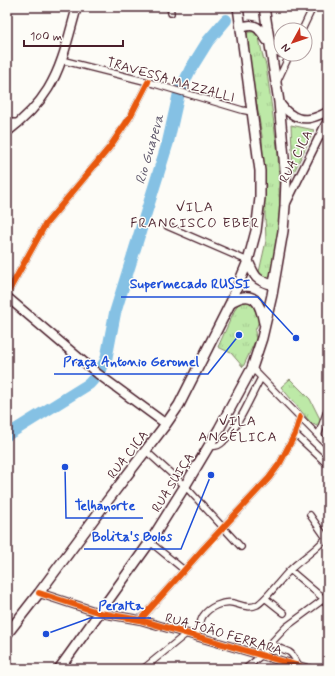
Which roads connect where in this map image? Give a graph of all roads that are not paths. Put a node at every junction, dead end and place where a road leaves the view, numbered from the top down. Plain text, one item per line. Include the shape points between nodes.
1 (77, 7) edge
2 (238, 7) edge
3 (264, 7) edge
4 (313, 7) edge
5 (306, 22) edge
6 (241, 28) junction
7 (269, 43) junction
8 (273, 51) edge
9 (61, 60) junction
10 (286, 62) edge
11 (148, 82) junction
12 (276, 84) junction
13 (279, 102) junction
14 (328, 111) edge
15 (252, 112) junction
16 (328, 119) edge
17 (7, 123) edge
18 (18, 123) junction
19 (326, 129) edge
20 (7, 132) edge
21 (285, 206) junction
22 (167, 226) dead end
23 (248, 261) junction
24 (274, 285) junction
25 (7, 294) edge
26 (7, 298) edge
27 (232, 300) junction
28 (266, 320) junction
29 (252, 368) junction
30 (261, 378) junction
31 (328, 408) edge
32 (300, 417) junction
33 (166, 424) junction
34 (295, 434) junction
35 (318, 436) junction
36 (209, 446) junction
37 (328, 446) edge
38 (146, 451) junction
39 (328, 465) edge
40 (185, 486) junction
41 (310, 516) dead end
42 (223, 528) junction
43 (327, 537) edge
44 (150, 542) junction
45 (241, 547) dead end
46 (184, 570) junction
47 (290, 570) junction
48 (39, 593) junction
49 (265, 598) junction
50 (326, 598) edge
51 (100, 613) junction
52 (284, 613) dead end
53 (140, 620) junction
54 (7, 634) edge
55 (186, 634) junction
56 (196, 636) junction
57 (272, 642) junction
58 (262, 655) junction
59 (299, 666) junction
60 (65, 667) edge
61 (143, 669) edge
62 (245, 669) edge
63 (309, 669) edge

1 - 9 main road
2 - 6 main road, RUA CICA
3 - 7 main road, RUA SUIÇA
4 - 5 street
6 - 7 main road via 255,26 261,30
6 - 15 main road, RUA CICA
7 - 8 street
7 - 12 main road, RUA SUIÇA
9 - 11 street, TRAVESSA MAZZALLI
9 - 18 main road via 48,89 36,106
10 - 12 street
11 - 15 street, TRAVESSA MAZZALLI
11 - 25 street via 130,117 109,148 45,225
12 - 13 main road, RUA SUIÇA
13 - 14 street, RUA CICA via 290,114 302,119 316,118
13 - 21 main road, RUA SUIÇA via 286,180
15 - 23 main road, RUA CICA via 260,171 260,198 256,231
16 - 19 street, RUA CICA
17 - 18 street
18 - 20 main road
19 - 21 street, RUA CICA
21 - 24 main road, RUA SUIÇA
22 - 23 street
23 - 24 main road via 258,280
23 - 27 main road, RUA CICA
24 - 28 main road, RUA SUIÇA
26 - 33 main road via 104,379
27 - 28 main road via 246,296 252,298
27 - 33 main road, RUA CICA via 179,405
28 - 29 main road, RUA SUIÇA
29 - 30 street
29 - 36 main road, RUA SUIÇA
30 - 32 street
30 - 36 street via 227,438 218,445
31 - 35 street
32 - 34 street
32 - 35 street
33 - 38 main road, RUA CICA
34 - 39 street
34 - 42 street via 269,478
35 - 37 street
36 - 40 main road, RUA SUIÇA
38 - 40 street
38 - 48 main road, RUA CICA
40 - 42 street
40 - 44 main road, RUA SUIÇA
41 - 43 street
42 - 45 street
42 - 46 street
43 - 47 street
44 - 46 street
44 - 51 main road, RUA SUIÇA
46 - 53 street
47 - 49 street
47 - 50 street
48 - 51 street, RUA JOÃO FERRARA
48 - 54 main road, RUA CICA
49 - 52 street
49 - 56 street via 250,607 224,603 217,605 203,616
50 - 57 street via 286,628
51 - 53 street, RUA JOÃO FERRARA
51 - 60 main road, RUA SUIÇA
53 - 55 street, RUA JOÃO FERRARA
55 - 56 street, RUA JOÃO FERRARA
55 - 61 street
56 - 58 street, RUA JOÃO FERRARA
57 - 58 street
57 - 59 street via 291,654
58 - 59 street, RUA JOÃO FERRARA
58 - 62 street
59 - 63 street, RUA JOÃO FERRARA

